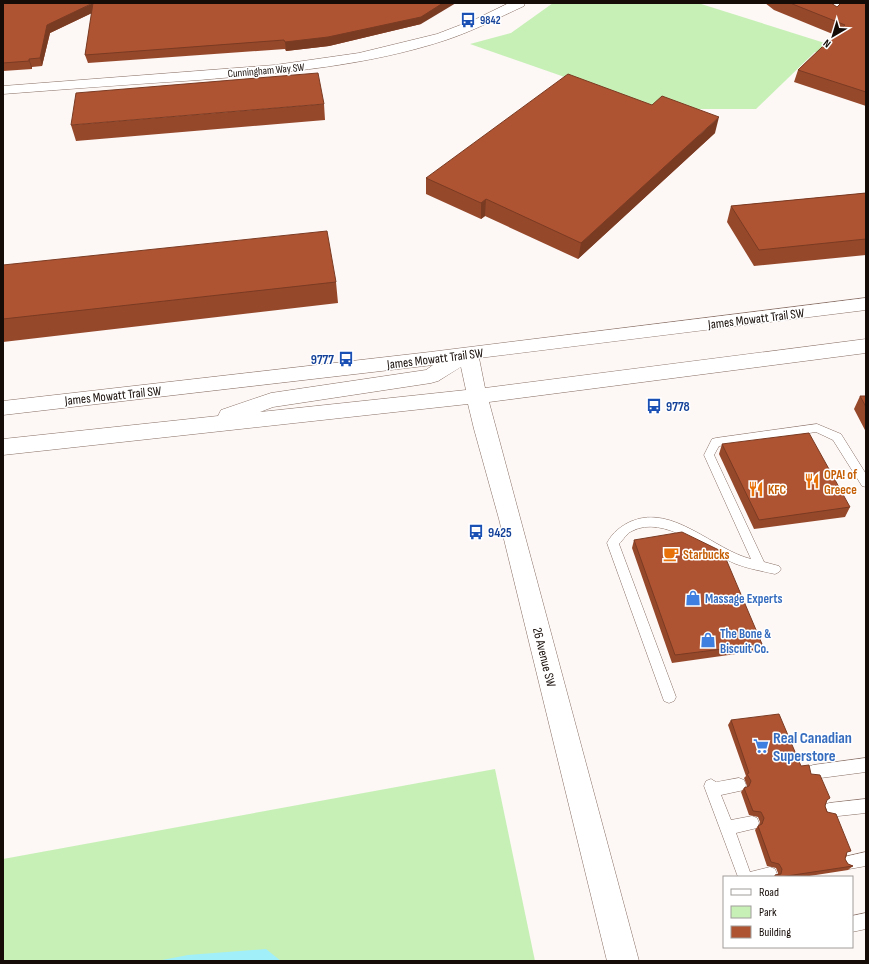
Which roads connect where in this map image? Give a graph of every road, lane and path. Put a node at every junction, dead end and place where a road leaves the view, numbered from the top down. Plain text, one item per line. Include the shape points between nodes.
1 (519, 3) edge
2 (3, 90) edge
3 (866, 304) edge
4 (866, 340) edge
5 (866, 346) edge
6 (468, 353) junction
7 (810, 353) junction
8 (477, 396) junction
9 (3, 408) edge
10 (190, 427) junction
11 (3, 447) edge
12 (866, 483) edge
13 (760, 565) junction
14 (775, 569) dead end
15 (669, 697) dead end
16 (866, 765) edge
17 (813, 772) dead end
18 (739, 785) dead end
19 (866, 806) edge
20 (829, 810) edge
21 (752, 823) dead end
22 (726, 828) junction
23 (866, 859) edge
24 (849, 862) edge
25 (770, 874) dead end
26 (744, 876) edge
27 (760, 876) edge
28 (866, 921) edge
29 (853, 924) edge
30 (623, 961) edge

1 - 2 main road, Cunningham Way SW via 479,23 432,40 335,62 267,71
3 - 6 main road, James Mowatt Trail SW
4 - 7 main road
5 - 7 main road
6 - 8 main road, 26 Avenue SW
6 - 9 main road, James Mowatt Trail SW
6 - 10 main road via 431,376 271,400
7 - 8 main road
8 - 10 main road
8 - 30 main road, 26 Avenue SW
10 - 11 main road
12 - 13 lane via 837,437 817,428 716,442 709,455
13 - 14 lane
13 - 15 lane via 742,561 672,525 653,522 634,525 620,533 613,543
16 - 17 lane
18 - 22 lane via 712,788
19 - 20 lane
21 - 22 lane
22 - 26 lane
23 - 24 lane
25 - 27 lane
28 - 29 lane

